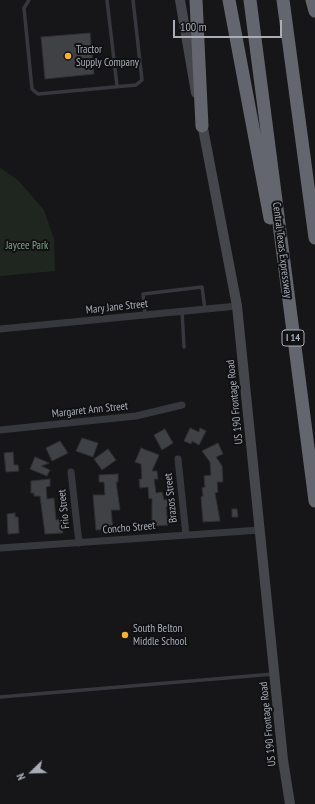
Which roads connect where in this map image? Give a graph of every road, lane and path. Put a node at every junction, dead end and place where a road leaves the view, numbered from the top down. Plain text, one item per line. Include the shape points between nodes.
1 (29, 0) edge
2 (107, 0) edge
3 (133, 0) edge
4 (180, 0) edge
5 (196, 0) edge
6 (229, 0) edge
7 (250, 0) edge
8 (283, 0) edge
9 (312, 0) edge
10 (315, 12) edge
11 (117, 86) junction
12 (202, 126) junction
13 (315, 238) edge
14 (237, 306) junction
15 (205, 309) junction
16 (182, 311) junction
17 (145, 315) junction
18 (0, 329) edge
19 (184, 347) dead end
20 (295, 354) junction
21 (182, 404) dead end
22 (0, 430) edge
23 (178, 459) dead end
24 (72, 472) dead end
25 (315, 501) edge
26 (260, 530) junction
27 (186, 534) junction
28 (79, 543) junction
29 (0, 548) edge
30 (274, 674) junction
31 (0, 697) edge
32 (290, 804) edge

1 - 11 lane via 24,8 32,89 38,94
2 - 11 lane
3 - 11 lane via 142,80 136,85
4 - 12 main road, US 190 Frontage Road
5 - 12 highway
6 - 20 highway
7 - 20 highway, Central Texas Expressway / I 14
8 - 13 highway
9 - 10 highway
12 - 14 main road, US 190 Frontage Road
14 - 15 street, Mary Jane Street
14 - 26 main road, US 190 Frontage Road
15 - 16 street, Mary Jane Street
15 - 17 lane via 202,287 143,294
16 - 17 street, Mary Jane Street
16 - 19 lane
17 - 18 street, Mary Jane Street
20 - 25 highway, Central Texas Expressway / I 14
21 - 22 street, Margaret Ann Street via 136,416
23 - 27 street, Brazos Street
24 - 28 street, Frio Street
26 - 27 street, Concho Street
26 - 30 main road, US 190 Frontage Road
27 - 28 street, Concho Street
28 - 29 street, Concho Street
30 - 31 lane
30 - 32 main road, US 190 Frontage Road

